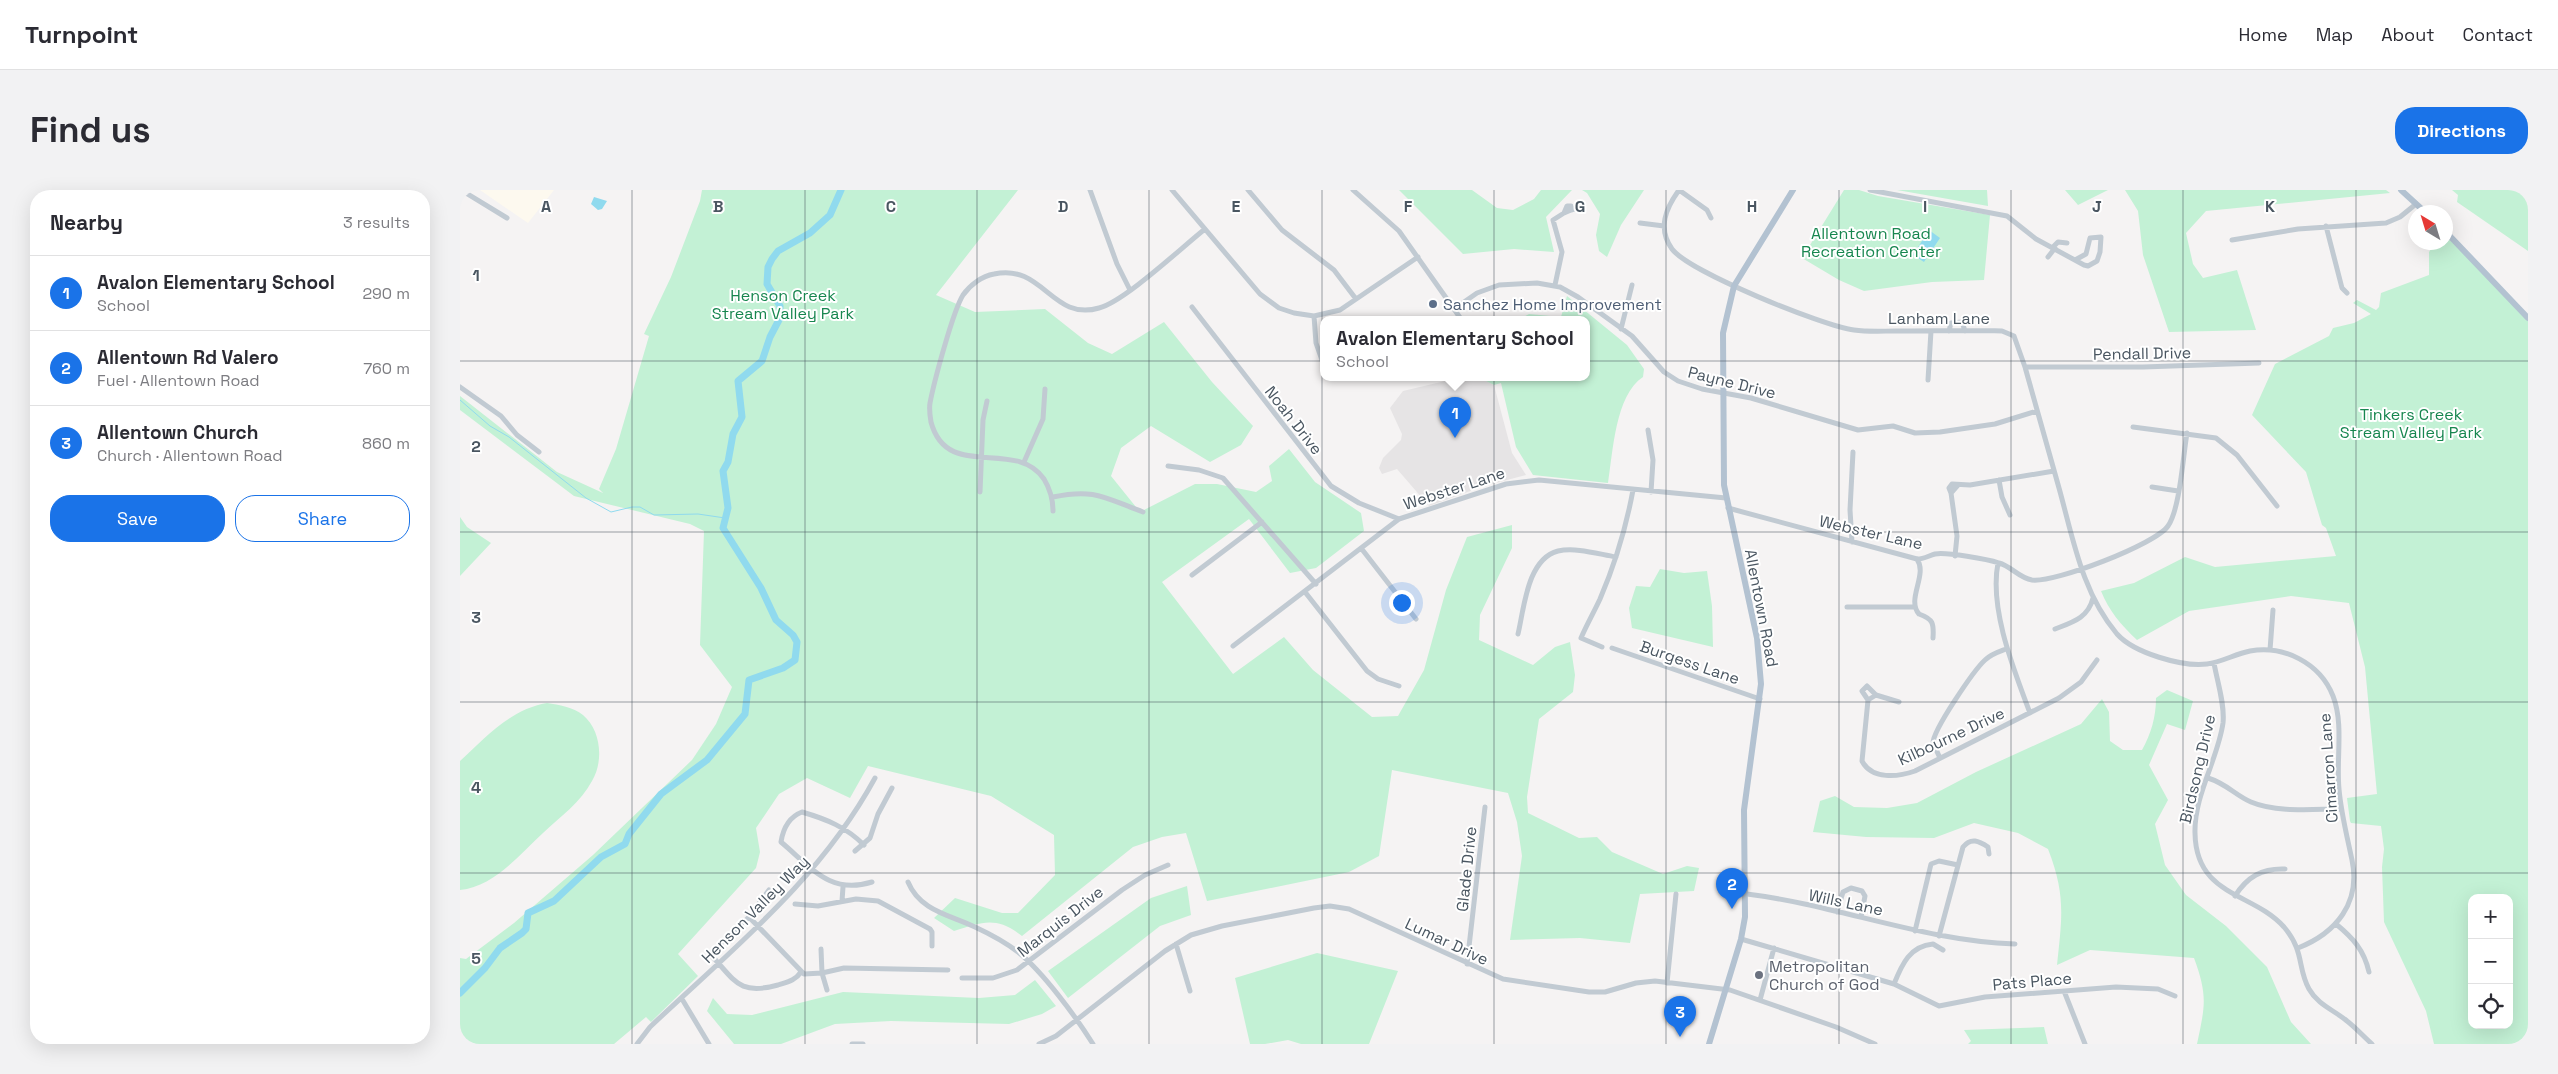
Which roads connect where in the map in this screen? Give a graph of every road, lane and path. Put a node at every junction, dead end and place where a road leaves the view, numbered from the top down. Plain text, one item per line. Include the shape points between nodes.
1 (461, 190) edge
2 (1090, 190) edge
3 (1172, 190) edge
4 (1248, 190) edge
5 (1353, 190) edge
6 (1679, 190) edge
7 (1793, 190) edge
8 (1870, 190) edge
9 (2401, 190) edge
10 (2416, 204) joint
11 (1578, 208) dead end
12 (507, 218) dead end
13 (1711, 218) dead end
14 (1640, 224) dead end
15 (1664, 226) junction
16 (2326, 226) junction
17 (1205, 229) junction
18 (2453, 239) edge
19 (2232, 240) dead end
20 (2068, 243) dead end
21 (2054, 247) junction
22 (2048, 256) dead end
23 (1418, 257) junction
24 (2075, 260) junction
25 (1555, 285) junction
26 (1632, 285) dead end
27 (1734, 286) junction
28 (1130, 290) junction
29 (2347, 293) dead end
30 (1356, 299) junction
31 (1192, 307) dead end
32 (1454, 309) junction
33 (1314, 316) junction
34 (1460, 316) edge
35 (2528, 318) edge
36 (1621, 329) junction
37 (1931, 331) junction
38 (1949, 331) junction
39 (1965, 331) junction
40 (1320, 354) edge
41 (2259, 363) dead end
42 (2025, 367) junction
43 (1928, 380) dead end
44 (460, 387) edge
45 (1046, 389) dead end
46 (1722, 391) junction
47 (987, 401) dead end
48 (2037, 411) junction
49 (2133, 427) dead end
50 (1648, 430) dead end
51 (2187, 433) junction
52 (539, 452) dead end
53 (1853, 452) dead end
54 (982, 458) junction
55 (1024, 462) junction
56 (1168, 466) dead end
57 (2054, 471) junction
58 (1999, 480) junction
59 (2152, 486) dead end
60 (1633, 490) junction
61 (980, 492) dead end
62 (1651, 492) junction
63 (2178, 492) junction
64 (1053, 497) junction
65 (1726, 498) junction
66 (2277, 506) dead end
67 (1727, 508) junction
68 (1053, 511) dead end
69 (1143, 512) dead end
70 (2010, 515) dead end
71 (1399, 519) junction
72 (1262, 522) junction
73 (1852, 542) junction
74 (1361, 548) junction
75 (1954, 556) junction
76 (1616, 557) junction
77 (1917, 559) junction
78 (1998, 562) junction
79 (2081, 570) junction
80 (1192, 575) dead end
81 (1316, 584) junction
82 (1305, 592) junction
83 (2094, 599) junction
84 (1848, 607) dead end
85 (1914, 608) junction
86 (2273, 610) dead end
87 (1416, 619) dead end
88 (2113, 629) joint
89 (2055, 630) dead end
90 (1518, 634) dead end
91 (1933, 638) dead end
92 (1233, 646) dead end
93 (1602, 647) dead end
94 (1612, 648) dead end
95 (2006, 649) junction
96 (2270, 650) junction
97 (2097, 660) dead end
98 (2214, 663) junction
99 (1399, 686) dead end
100 (1876, 695) junction
101 (1760, 699) junction
102 (1868, 700) junction
103 (1899, 702) dead end
104 (2030, 713) junction
105 (1940, 758) junction
106 (875, 778) dead end
107 (2208, 778) junction
108 (892, 788) dead end
109 (1485, 807) dead end
110 (2341, 809) junction
111 (845, 829) junction
112 (864, 845) junction
113 (855, 851) dead end
114 (1989, 854) dead end
115 (1168, 865) dead end
116 (1958, 865) junction
117 (2285, 869) dead end
118 (814, 870) junction
119 (872, 882) dead end
120 (908, 882) dead end
121 (843, 887) junction
122 (769, 890) dead end
123 (1676, 894) dead end
124 (1747, 894) junction
125 (2235, 896) junction
126 (842, 901) junction
127 (795, 904) dead end
128 (1837, 912) junction
129 (749, 917) junction
130 (1861, 917) junction
131 (2336, 924) junction
132 (758, 927) junction
133 (1915, 931) junction
134 (1939, 936) junction
135 (1741, 939) junction
136 (1176, 944) junction
137 (2015, 944) dead end
138 (932, 946) dead end
139 (1774, 948) junction
140 (2298, 948) junction
141 (821, 949) dead end
142 (1943, 950) dead end
143 (1029, 962) junction
144 (720, 964) junction
145 (1467, 964) junction
146 (948, 970) dead end
147 (801, 972) junction
148 (2369, 972) dead end
149 (822, 973) junction
150 (962, 978) dead end
151 (1667, 982) junction
152 (1894, 984) junction
153 (827, 990) dead end
154 (1725, 990) junction
155 (1190, 991) dead end
156 (2064, 991) junction
157 (2175, 996) dead end
158 (682, 998) junction
159 (1760, 1000) junction
160 (1076, 1021) junction
161 (637, 1044) edge
162 (709, 1044) edge
163 (852, 1044) edge
164 (864, 1044) edge
165 (1039, 1044) edge
166 (1093, 1044) edge
167 (1709, 1044) edge
168 (1875, 1044) edge
169 (2085, 1044) edge
170 (2372, 1044) edge

1 - 12 street
2 - 28 street
3 - 17 street
4 - 30 street via 1282,230 1334,270
5 - 23 street via 1399,231
6 - 13 street via 1706,210
6 - 15 street via 1666,210
7 - 27 main road, Allentown Road
8 - 21 street via 2006,216 2026,232
9 - 10 main road
10 - 16 street via 2386,223
11 - 25 street via 1571,210 1572,206 1568,205 1564,214 1553,220 1562,252
14 - 15 street
15 - 27 street, Lanham Lane via 1667,239 1676,253 1700,270
16 - 19 street
16 - 29 street via 2342,288
17 - 28 street
17 - 33 street via 1266,299 1285,310
18 - 35 main road
20 - 21 street via 2058,242
21 - 22 street
21 - 24 street
23 - 30 street
23 - 32 street
24 - 24 street via 2086,254 2090,238 2100,237 2100,252 2094,264 2088,266
25 - 32 street, Payne Drive via 1522,283 1493,287 1477,293
25 - 36 street, Payne Drive via 1569,291
26 - 36 street
27 - 37 street, Lanham Lane via 1849,330
27 - 46 main road, Allentown Road via 1723,333
28 - 54 street via 1110,304 1079,310 1059,301 1031,278 1005,272 981,279 965,293 956,312 930,411 933,428 946,445 966,457
30 - 33 street via 1340,310
31 - 71 street, Noah Drive via 1331,486 1353,500
32 - 34 street
33 - 40 street
36 - 46 street, Payne Drive via 1632,336 1672,378 1692,386
37 - 38 street, Lanham Lane
37 - 43 street
38 - 39 street, Lanham Lane
38 - 39 street via 1955,321 1962,322
39 - 42 street, Lanham Lane via 2002,330 2011,334 2016,339
41 - 42 street, Pendall Drive
42 - 48 street, Lanham Lane
44 - 52 street via 501,416
45 - 55 street via 1043,419
46 - 48 street, Payne Drive via 1858,430 1893,426 1915,434 1995,424
46 - 65 main road, Allentown Road via 1722,460
47 - 54 street
48 - 57 street, Lanham Lane
49 - 51 street
50 - 62 street via 1653,460
51 - 63 street, Webster Lane
51 - 66 street via 2216,438 2237,455
53 - 73 street
54 - 55 street via 1003,457
54 - 61 street
55 - 64 street via 1042,476
56 - 72 street via 1191,468 1224,478
57 - 58 street
57 - 79 street, Lanham Lane
58 - 70 street
58 - 75 street via 1958,485 1952,493 1957,536
59 - 63 street
60 - 62 street, Webster Lane
60 - 71 street, Webster Lane via 1539,480 1518,481
60 - 76 street via 1627,525
62 - 65 street, Webster Lane
63 - 79 street, Webster Lane via 2168,527 2147,542
64 - 68 street
64 - 69 street via 1094,493
65 - 67 main road, Allentown Road
67 - 73 street, Webster Lane
67 - 101 main road, Allentown Road via 1756,638
71 - 74 street, Webster Lane
72 - 80 street
72 - 81 street
73 - 77 street, Webster Lane
74 - 81 street, Webster Lane
74 - 87 street
75 - 77 street, Webster Lane via 1936,554
75 - 78 street, Webster Lane
76 - 90 street via 1570,550 1545,558 1534,574
76 - 93 street via 1581,638
77 - 85 street via 1920,567
78 - 79 street, Webster Lane via 2034,580 2051,579
78 - 95 street via 1996,578
79 - 83 street, Lanham Lane
81 - 82 street, Webster Lane
82 - 92 street, Webster Lane
82 - 99 street via 1367,671 1378,679
83 - 88 street, Lanham Lane
83 - 89 street via 2084,617
84 - 85 street
85 - 91 street via 1932,621
86 - 96 street
88 - 98 street, Cimarron Lane via 2127,644 2148,653 2188,663
94 - 101 street, Burgess Lane
95 - 104 street
95 - 105 street via 1992,654 1982,663 1937,728 1933,743
96 - 98 street, Cimarron Lane via 2246,652
96 - 110 street, Cimarron Lane via 2305,663 2332,693 2337,716
97 - 104 street, Kilbourne Drive via 2075,687
98 - 107 street, Birdsong Drive via 2223,719
100 - 102 street
100 - 102 street, Kilbourne Drive via 1866,686 1862,691
100 - 103 street, Kilbourne Drive
101 - 124 main road, Allentown Road via 1744,810
102 - 105 street, Kilbourne Drive via 1861,758 1868,770 1897,775 1915,771
104 - 105 street, Kilbourne Drive
106 - 111 street, Henson Valley Way
107 - 110 street via 2225,784 2258,805 2314,811
107 - 125 street, Birdsong Drive via 2197,814 2195,840 2210,874 2222,888
108 - 112 street
109 - 145 street, Glade Drive
110 - 131 street, Cimarron Lane via 2354,868 2349,904
111 - 112 street
111 - 118 street, Henson Valley Way
111 - 118 street via 802,812 782,830 781,842
112 - 113 street
114 - 116 street via 1986,846 1970,841 1963,847
115 - 143 street, Marquis Drive via 1146,874 1122,890
116 - 133 street via 1935,861 1931,864
116 - 134 street
117 - 125 street via 2254,875 2244,882
118 - 121 street
118 - 132 street, Henson Valley Way
119 - 121 street
120 - 143 street via 913,892 933,909 992,935
121 - 126 street
122 - 129 street
123 - 151 street
124 - 128 street, Wills Lane
124 - 135 main road, Allentown Road
125 - 140 street, Birdsong Drive via 2277,920
126 - 127 street via 818,906
126 - 138 street via 869,900 888,905 930,929
128 - 130 street, Wills Lane
128 - 130 street via 1843,892 1855,888 1865,896
129 - 132 street
129 - 144 street via 710,954
130 - 133 street, Wills Lane
131 - 140 street via 2319,938
131 - 148 street via 2360,948
132 - 144 street, Henson Valley Way
132 - 147 street
133 - 134 street, Wills Lane
134 - 137 street, Wills Lane
135 - 139 street, Pats Place
135 - 154 main road, Allentown Road
136 - 145 street, Lumar Drive via 1191,935 1222,926 1335,906 1349,909
136 - 155 street
136 - 160 street, Lumar Drive
139 - 152 street, Pats Place
139 - 159 street
140 - 170 street, Birdsong Drive via 2306,981 2313,994
141 - 149 street
142 - 152 street via 1929,945 1911,953
143 - 150 street, Marquis Drive via 999,977
143 - 160 street
144 - 147 street via 740,985 752,990 792,981
144 - 158 street, Henson Valley Way
145 - 151 street, Lumar Drive via 1503,979 1589,992 1605,992 1641,982
146 - 149 street via 844,968
147 - 149 street via 811,975
149 - 153 street
151 - 154 street, Lumar Drive
152 - 156 street, Pats Place via 1926,1001 1944,1006 1985,997
154 - 159 street, Lumar Drive
154 - 167 main road, Allentown Road
156 - 157 street, Pats Place via 2128,987 2165,990
156 - 169 street
158 - 161 street, Henson Valley Way via 650,1027
158 - 162 street
159 - 168 street, Lumar Drive
160 - 165 street, Lumar Drive
160 - 166 street
163 - 164 street

